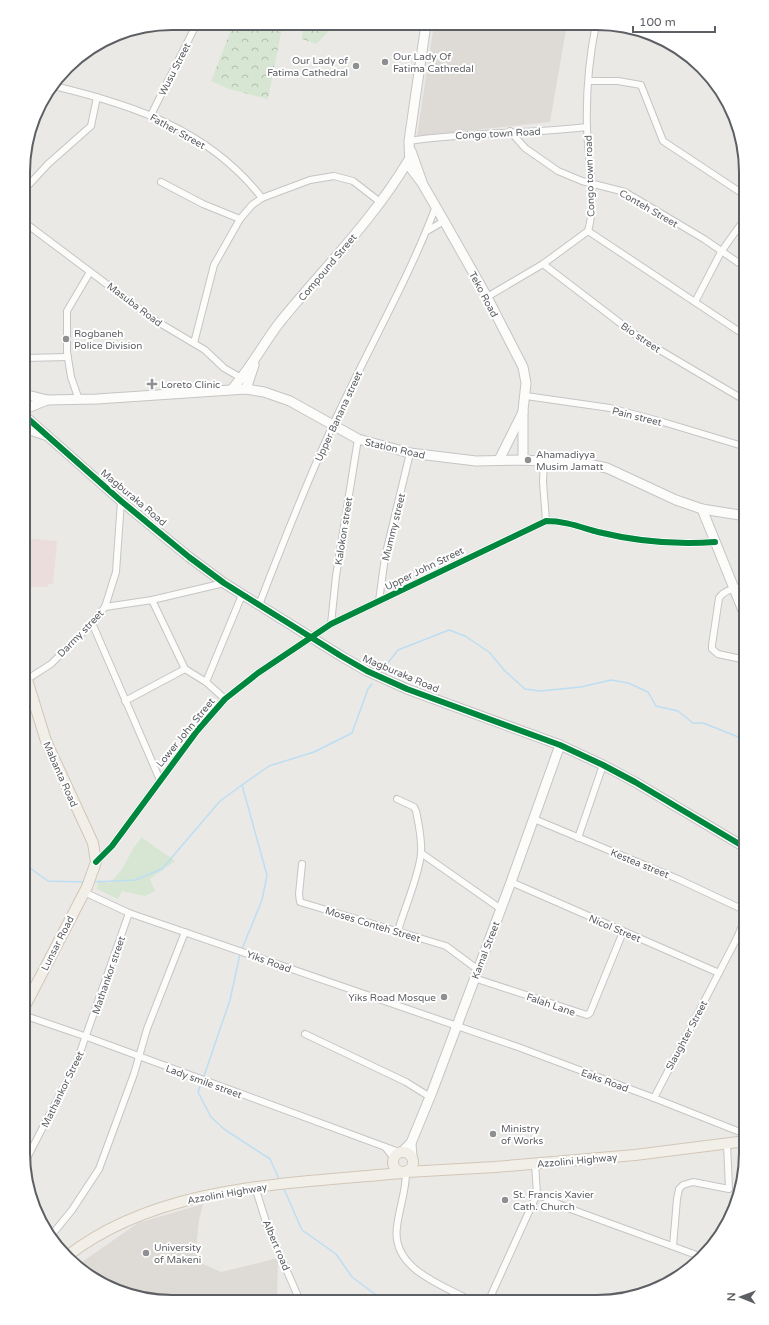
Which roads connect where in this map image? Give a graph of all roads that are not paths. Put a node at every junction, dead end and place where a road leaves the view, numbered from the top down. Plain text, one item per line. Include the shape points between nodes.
1 (194, 30) edge
2 (425, 30) edge
3 (595, 30) edge
4 (588, 81) junction
5 (58, 87) edge
6 (97, 97) junction
7 (151, 115) junction
8 (587, 127) junction
9 (510, 131) junction
10 (409, 143) junction
11 (408, 161) junction
12 (416, 173) junction
13 (400, 175) junction
14 (161, 182) dead end
15 (30, 184) edge
16 (591, 184) junction
17 (739, 191) edge
18 (262, 198) junction
19 (380, 202) junction
20 (436, 206) junction
21 (240, 219) junction
22 (444, 221) junction
23 (30, 227) edge
24 (739, 227) edge
25 (426, 232) junction
26 (588, 232) junction
27 (722, 252) junction
28 (739, 263) edge
29 (543, 264) junction
30 (90, 272) junction
31 (487, 297) junction
32 (695, 302) junction
33 (739, 331) edge
34 (194, 343) junction
35 (68, 357) junction
36 (30, 358) edge
37 (245, 383) junction
38 (30, 396) edge
39 (526, 396) junction
40 (739, 397) edge
41 (47, 400) junction
42 (79, 400) junction
43 (30, 408) edge
44 (523, 410) junction
45 (30, 416) edge
46 (333, 426) junction
47 (30, 430) edge
48 (47, 435) junction
49 (358, 439) junction
50 (739, 445) edge
51 (410, 453) junction
52 (499, 460) junction
53 (523, 460) junction
54 (544, 460) junction
55 (121, 501) junction
56 (702, 509) junction
57 (739, 515) edge
58 (546, 522) junction
59 (715, 542) junction
60 (224, 583) junction
61 (733, 588) junction
62 (739, 588) edge
63 (242, 595) junction
64 (152, 600) junction
65 (379, 601) junction
66 (739, 602) edge
67 (259, 605) junction
68 (105, 607) junction
69 (92, 623) junction
70 (331, 624) junction
71 (312, 638) junction
72 (739, 658) edge
73 (185, 668) junction
74 (30, 673) edge
75 (206, 682) junction
76 (225, 699) junction
77 (125, 700) junction
78 (30, 702) edge
79 (560, 745) junction
80 (603, 764) junction
81 (160, 780) junction
82 (397, 799) dead end
83 (534, 819) junction
84 (578, 838) junction
85 (739, 844) edge
86 (421, 853) junction
87 (96, 862) junction
88 (302, 864) dead end
89 (91, 877) joint
90 (511, 882) junction
91 (85, 889) junction
92 (739, 908) edge
93 (501, 909) junction
94 (129, 913) junction
95 (398, 931) junction
96 (739, 931) edge
97 (185, 932) junction
98 (623, 932) junction
99 (477, 969) junction
100 (719, 973) junction
101 (474, 978) junction
102 (30, 996) edge
103 (30, 1017) edge
104 (456, 1027) junction
105 (305, 1034) dead end
106 (87, 1037) junction
107 (139, 1056) junction
108 (430, 1097) junction
109 (654, 1098) junction
110 (739, 1135) edge
111 (739, 1139) edge
112 (411, 1143) junction
113 (727, 1144) junction
114 (30, 1153) edge
115 (397, 1156) junction
116 (413, 1160) junction
117 (535, 1163) junction
118 (428, 1170) junction
119 (405, 1172) junction
120 (381, 1174) junction
121 (255, 1187) junction
122 (537, 1194) junction
123 (54, 1232) edge
124 (673, 1246) junction
125 (71, 1252) edge
126 (696, 1255) edge
127 (297, 1295) edge
128 (459, 1295) edge
129 (491, 1295) edge

1 - 7 street, Wusu Street
2 - 10 street, Teko Road
3 - 4 street, Congo town road
4 - 8 street, Congo town road
4 - 17 street via 618,81 641,85 663,141
5 - 6 street, Father Street
6 - 7 street, Father Street
6 - 15 street via 91,126
7 - 18 street, Father Street via 215,152 243,175
8 - 9 street, Congo town Road
8 - 16 street, Congo town road
9 - 10 street, Congo town Road via 441,136
9 - 16 street, Conteh Street via 525,148 542,161
10 - 11 street, Teko Road
10 - 12 street, Teko Road
11 - 12 street, Teko Road
11 - 13 street, Compound Street
12 - 13 street
12 - 20 street, Teko Road
13 - 19 street, Compound Street
14 - 21 street via 203,204
16 - 26 street, Congo town road via 591,218
16 - 27 street, Conteh Street via 625,192
18 - 19 street via 310,180 334,176 353,181
18 - 21 street
19 - 37 street, Compound Street via 279,323
20 - 22 street, Teko Road
20 - 25 street, Upper Banana street
21 - 34 street via 214,265
22 - 25 street
22 - 31 street, Teko Road
23 - 30 street, Masuba Road
24 - 27 street
25 - 46 street, Upper Banana street
26 - 29 street, Congo town road
26 - 32 street
27 - 28 street, Conteh Street
27 - 32 street
29 - 31 street, Congo town road
29 - 40 street, Bio street via 641,339
30 - 34 street, Masuba Road via 153,319
30 - 35 street via 67,308
31 - 39 street, Teko Road via 523,367
32 - 33 street
34 - 37 street, Masuba Road
35 - 36 street
35 - 42 street via 71,377
37 - 42 street, Station Road via 232,389
37 - 46 street, Station Road via 290,401
38 - 41 street, Station Road
39 - 44 street, Teko Road
39 - 50 street, Pain street via 610,408
41 - 42 street, Station Road
41 - 43 street, Station Road
44 - 52 street, Teko Road
44 - 53 street, Teko Road
45 - 48 street, Magburaka Road
46 - 49 street, Station Road
46 - 67 street, Upper Banana street
47 - 48 street, Magburaka Road
48 - 55 street, Magburaka Road
49 - 51 street, Station Road
49 - 70 street, Kalokon street
51 - 52 street, Station Road via 476,461
51 - 65 street, Mummy street via 385,557
52 - 53 street, Station Road
53 - 54 street, Station Road
54 - 56 street, Station Road via 576,462 607,468 676,500
54 - 58 street
55 - 60 street, Magburaka Road
55 - 68 street, Darmy street via 116,572
56 - 57 street, Station Road
56 - 59 street
58 - 59 street via 565,522 598,532 670,543
58 - 65 street, Upper John Street
59 - 61 street
60 - 63 street, Magburaka Road
60 - 64 street
61 - 62 street
61 - 66 street
61 - 72 street via 719,598 712,649 718,654
63 - 67 street, Magburaka Road
63 - 75 street
64 - 68 street
64 - 73 street
65 - 70 street, Upper John Street
67 - 71 street, Magburaka Road
68 - 69 street, Darmy street
69 - 74 street, Darmy street via 51,664
69 - 77 street
70 - 71 street, Upper John Street
71 - 76 street, Lower John Street via 258,673
71 - 79 street, Magburaka Road via 379,677
73 - 75 street
73 - 77 street
75 - 76 street
76 - 81 street, Lower John Street
77 - 81 street
78 - 87 main road, Mabanta Road via 93,844
79 - 80 street, Magburaka Road
79 - 83 street, Kamal Street
80 - 84 street
80 - 85 street, Magburaka Road
81 - 87 street, Lower John Street via 122,833
82 - 86 street via 414,807 416,811
83 - 84 street, Kestea street
83 - 90 street, Kamal Street
84 - 92 street, Kestea street via 678,879
86 - 93 street
86 - 95 street via 417,874
87 - 89 main road, Mabanta Road
88 - 95 street, Moses Conteh Street via 300,902
89 - 91 main road, Lunsar Road
90 - 93 street, Kamal Street
90 - 98 street, Nicol Street
91 - 94 street, Yiks Road
91 - 102 main road, Lunsar Road
93 - 99 street, Kamal Street
94 - 97 street, Yiks Road
94 - 106 street, Mathankor street
95 - 99 street, Moses Conteh Street via 446,946
96 - 100 street
97 - 104 street, Yiks Road
97 - 107 street
98 - 100 street, Nicol Street
98 - 101 street, Falah Lane via 587,1015
99 - 101 street, Kamal Street
100 - 109 street, Slaughter Street
101 - 104 street, Kamal Street
103 - 106 street, Lady smile street
104 - 108 street, Kamal Street
104 - 109 street, Eaks Road via 518,1047
105 - 108 street via 406,1082
106 - 107 street, Lady smile street
106 - 114 street, Mathankor Street via 61,1095
107 - 115 street, Lady smile street via 385,1147
107 - 123 street via 99,1169
108 - 112 street, Kamal Street
109 - 110 street, Eaks Road
111 - 113 main road, Azzolini Highway
112 - 115 street, Kamal Street
112 - 116 street
113 - 117 main road, Azzolini Highway
113 - 124 street via 729,1189 693,1182 679,1189
115 - 116 main road via 406,1152
115 - 119 main road via 396,1171
115 - 120 main road
116 - 118 main road
116 - 119 main road via 412,1168
117 - 118 main road, Azzolini Highway
117 - 122 street
118 - 119 main road, Azzolini Highway
119 - 120 main road, Azzolini Highway
119 - 128 street via 406,1187 396,1232 401,1252 412,1266 433,1282
120 - 121 main road, Azzolini Highway
121 - 125 main road, Azzolini Highway via 213,1194 154,1210 98,1234
121 - 127 street, Albert road via 267,1225
122 - 124 street via 565,1207
122 - 129 street
124 - 126 street

